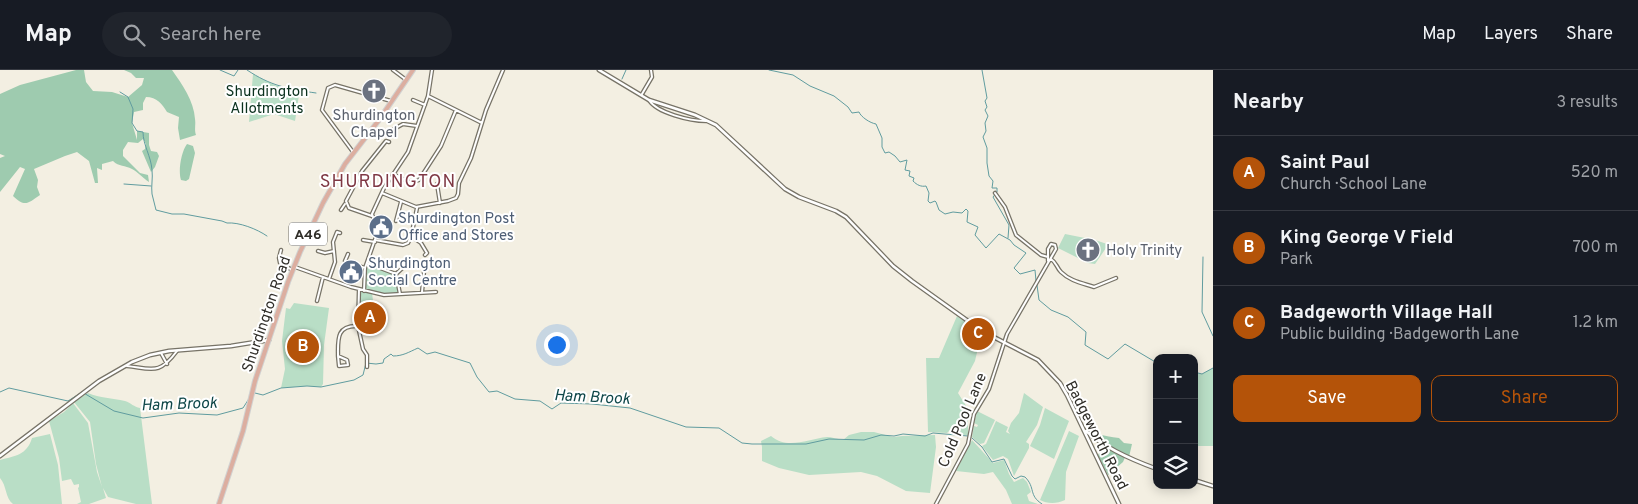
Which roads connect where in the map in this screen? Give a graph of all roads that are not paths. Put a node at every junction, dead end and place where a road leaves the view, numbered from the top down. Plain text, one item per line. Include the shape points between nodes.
1 (393, 70) edge
2 (413, 70) edge
3 (432, 70) edge
4 (503, 70) edge
5 (599, 70) edge
6 (651, 70) edge
7 (406, 80) junction
8 (428, 96) junction
9 (641, 96) junction
10 (413, 100) dead end
11 (649, 100) junction
12 (391, 101) junction
13 (425, 105) junction
14 (456, 110) junction
15 (708, 121) junction
16 (482, 123) junction
17 (417, 126) junction
18 (394, 129) dead end
19 (386, 140) dead end
20 (353, 152) junction
21 (393, 174) junction
22 (436, 184) dead end
23 (382, 193) junction
24 (996, 195) dead end
25 (401, 202) junction
26 (440, 203) junction
27 (346, 204) junction
28 (417, 207) junction
29 (341, 210) dead end
30 (372, 216) junction
31 (382, 217) dead end
32 (396, 221) dead end
33 (334, 230) dead end
34 (378, 230) junction
35 (308, 235) junction
36 (411, 237) junction
37 (316, 239) dead end
38 (363, 240) dead end
39 (375, 241) junction
40 (281, 250) dead end
41 (318, 251) dead end
42 (334, 251) junction
43 (348, 254) dead end
44 (427, 254) dead end
45 (1049, 259) junction
46 (410, 261) dead end
47 (367, 262) junction
48 (293, 268) junction
49 (365, 268) junction
50 (424, 272) dead end
51 (396, 274) junction
52 (323, 276) junction
53 (1116, 278) dead end
54 (329, 279) junction
55 (359, 289) junction
56 (364, 290) junction
57 (422, 292) junction
58 (436, 292) dead end
59 (400, 294) junction
60 (317, 301) dead end
61 (358, 326) junction
62 (269, 340) junction
63 (1004, 342) junction
64 (178, 349) junction
65 (160, 352) junction
66 (338, 356) junction
67 (167, 364) junction
68 (124, 366) junction
69 (367, 367) dead end
70 (1084, 430) junction
71 (1094, 439) junction
72 (1090, 442) junction
73 (1100, 445) dead end
74 (1104, 445) junction
75 (0, 456) edge
76 (1153, 467) edge
77 (1198, 481) edge
78 (1213, 486) edge
79 (219, 504) edge
80 (936, 504) edge
81 (1119, 504) edge

1 - 7 street
2 - 7 main road, Shurdington Road / A46
3 - 8 street
4 - 16 street
5 - 9 street, Badgeworth Road
6 - 9 street via 652,77
7 - 12 main road, Shurdington Road / A46
8 - 13 street
8 - 14 street
9 - 11 street, Badgeworth Road
10 - 13 street
11 - 15 street, Badgeworth Road
11 - 15 street via 669,113
12 - 20 main road, Shurdington Road / A46
12 - 20 street via 335,85 328,88 322,110
13 - 17 street
14 - 16 street
14 - 21 street via 442,146 420,179 411,183
15 - 63 street, Badgeworth Road via 722,130 785,189 846,217 893,266 982,331
16 - 26 street via 459,183 458,194 454,199
17 - 18 street via 403,124
17 - 21 street via 407,154
19 - 27 street via 357,178
20 - 35 main road, Shurdington Road / A46 via 338,174
21 - 23 street
22 - 26 street
23 - 25 street
23 - 30 street
24 - 45 street via 1005,207 1016,235
25 - 28 street
25 - 32 street
26 - 28 street
27 - 29 street
27 - 30 street
28 - 36 street
30 - 34 street
31 - 34 street via 386,224
33 - 42 street via 339,232 333,242
34 - 39 street
35 - 37 street
35 - 48 main road, Shurdington Road / A46
36 - 39 street via 408,243 403,244
36 - 44 street
38 - 39 street
39 - 47 street
40 - 48 street via 280,263
41 - 42 street
42 - 54 street via 335,262
43 - 49 street via 345,261
45 - 45 street, Cold Pool Lane via 1048,249 1051,244 1056,246
45 - 53 street via 1071,280 1094,287
45 - 63 street, Cold Pool Lane
46 - 51 street
47 - 49 street
47 - 51 street
48 - 52 street
48 - 62 main road, Shurdington Road / A46
49 - 56 street
50 - 57 street
51 - 59 street
52 - 54 street
52 - 60 street
54 - 55 street
55 - 56 street
55 - 61 street
56 - 59 street via 384,296
57 - 58 street
57 - 59 street
61 - 66 street via 348,326 341,331
61 - 69 street via 362,349 367,355
62 - 64 street
62 - 79 main road, Shurdington Road / A46
63 - 70 street, Badgeworth Road via 1046,367 1060,383
63 - 80 street, Cold Pool Lane via 989,389 974,414 968,444
64 - 65 street
64 - 67 street
65 - 67 street
65 - 68 street
66 - 66 street via 347,360 348,366 339,366
67 - 68 street via 158,368
68 - 75 street via 85,391
70 - 71 street
70 - 72 street, Badgeworth Road
71 - 72 street
71 - 74 street
72 - 81 street, Badgeworth Road
73 - 74 street
74 - 76 street
77 - 78 street

